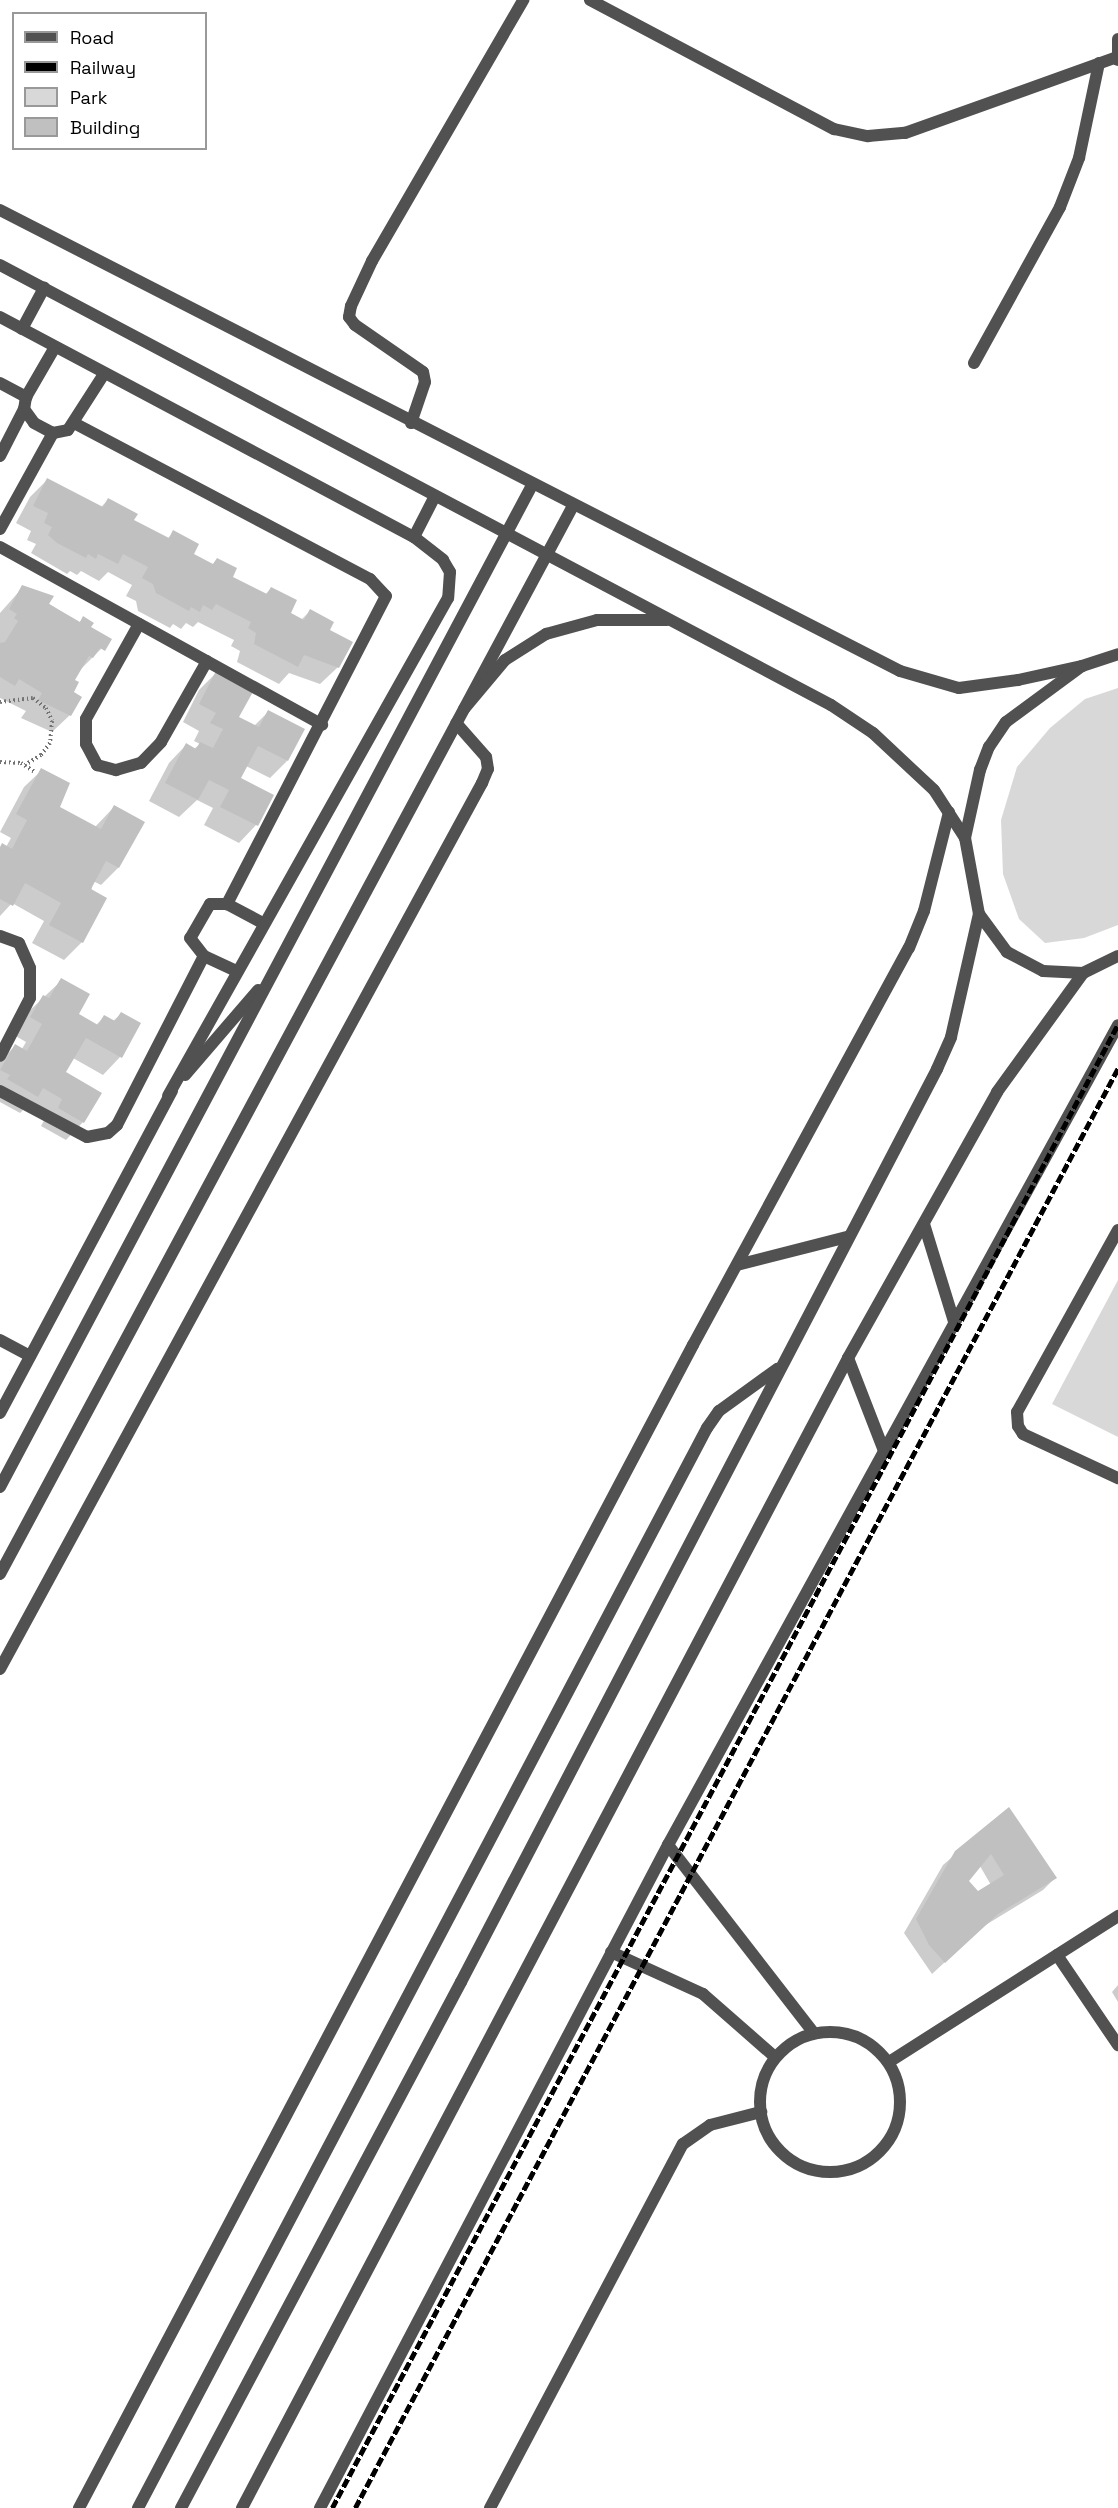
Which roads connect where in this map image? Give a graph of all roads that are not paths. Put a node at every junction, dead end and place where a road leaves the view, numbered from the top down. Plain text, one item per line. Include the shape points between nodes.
1 (523, 0) edge
2 (590, 0) edge
3 (1118, 39) edge
4 (1117, 58) edge
5 (1099, 63) junction
6 (0, 210) edge
7 (0, 265) edge
8 (44, 288) junction
9 (0, 317) edge
10 (22, 329) junction
11 (55, 347) junction
12 (974, 363) dead end
13 (105, 374) junction
14 (0, 383) edge
15 (25, 403) junction
16 (74, 423) junction
17 (411, 423) junction
18 (53, 433) junction
19 (0, 456) edge
20 (532, 485) junction
21 (435, 496) junction
22 (573, 506) junction
23 (0, 529) edge
24 (507, 533) junction
25 (414, 537) junction
26 (0, 547) edge
27 (547, 554) junction
28 (672, 620) junction
29 (139, 624) junction
30 (1118, 654) edge
31 (207, 662) junction
32 (1082, 666) junction
33 (464, 709) junction
34 (456, 723) junction
35 (322, 725) junction
36 (949, 812) junction
37 (965, 838) junction
38 (227, 904) junction
39 (979, 914) junction
40 (262, 923) junction
41 (0, 936) edge
42 (204, 956) junction
43 (1118, 956) edge
44 (236, 971) junction
45 (274, 971) junction
46 (1083, 973) junction
47 (1118, 1025) edge
48 (0, 1056) edge
49 (0, 1091) edge
50 (168, 1096) junction
51 (924, 1224) junction
52 (1118, 1230) edge
53 (847, 1237) junction
54 (737, 1265) junction
55 (955, 1325) junction
56 (0, 1340) edge
57 (30, 1356) junction
58 (848, 1358) junction
59 (779, 1368) junction
60 (0, 1413) edge
61 (884, 1451) junction
62 (1118, 1478) edge
63 (0, 1486) edge
64 (0, 1574) edge
65 (0, 1670) edge
66 (668, 1845) junction
67 (1118, 1916) edge
68 (612, 1952) junction
69 (1057, 1955) junction
70 (814, 2033) junction
71 (1118, 2045) edge
72 (775, 2057) junction
73 (890, 2062) junction
74 (761, 2112) junction
75 (79, 2508) edge
76 (138, 2508) edge
77 (181, 2508) edge
78 (242, 2508) edge
79 (320, 2508) edge
80 (490, 2508) edge

1 - 17 street via 372,261 351,306 350,317 355,325 423,372 425,382
2 - 5 street via 834,129 868,136 905,133
3 - 4 street
4 - 5 street
5 - 12 street via 1079,159 1064,197
6 - 17 street
7 - 8 street
8 - 10 street
8 - 21 street
9 - 10 street
10 - 11 street
11 - 13 street
11 - 15 street
13 - 16 street
13 - 25 street
14 - 15 street
15 - 18 street via 34,423
15 - 19 street
16 - 18 street via 61,434
16 - 35 street via 380,585 386,596 384,604
17 - 20 street
18 - 23 street
20 - 22 street
20 - 24 street
21 - 24 street
21 - 25 street
22 - 27 street
22 - 32 street via 900,671 959,688
24 - 27 street
24 - 45 street
25 - 40 street via 443,560 450,572 448,598
26 - 29 street
27 - 28 street
27 - 33 street
28 - 33 street via 597,620 546,634 505,660
28 - 36 street via 831,705 873,733 934,790
29 - 31 street
29 - 31 street via 86,719 86,744 97,765 116,770 141,763 161,742
30 - 32 street
31 - 35 street
32 - 37 street via 1006,722 989,747
33 - 34 street
34 - 64 street
34 - 65 street via 486,757 488,769 482,783
35 - 38 street
36 - 37 street
36 - 54 street via 924,911 909,948
37 - 39 street
38 - 40 street
38 - 42 street via 210,904 190,938
39 - 46 street via 1007,952 1043,971
39 - 53 street via 951,1036
40 - 44 street
41 - 48 street via 19,943 30,968 30,998
42 - 44 street
42 - 49 street via 117,1125 108,1132 87,1137
43 - 46 street
44 - 50 street
45 - 50 street
45 - 63 street
46 - 51 street via 997,1092
47 - 55 street
50 - 57 street
51 - 55 street
51 - 58 street
52 - 62 street via 1017,1412 1017,1419 1023,1434 1037,1443
53 - 54 street
53 - 59 street
54 - 75 street
55 - 61 street
56 - 57 street
57 - 60 street
58 - 61 street
58 - 78 street
59 - 76 street via 719,1411 707,1428
59 - 77 street via 461,1982
61 - 66 street
66 - 68 street
66 - 70 street
67 - 69 street
68 - 72 street via 703,1994
68 - 79 street
69 - 71 street
69 - 73 street
70 - 72 street via 792,2042
70 - 73 street via 856,2035 875,2046
72 - 74 street via 763,2078
73 - 74 street via 899,2084 901,2108 895,2131 882,2150 862,2165 831,2172 793,2162 775,2146
74 - 80 street via 710,2125 683,2144

